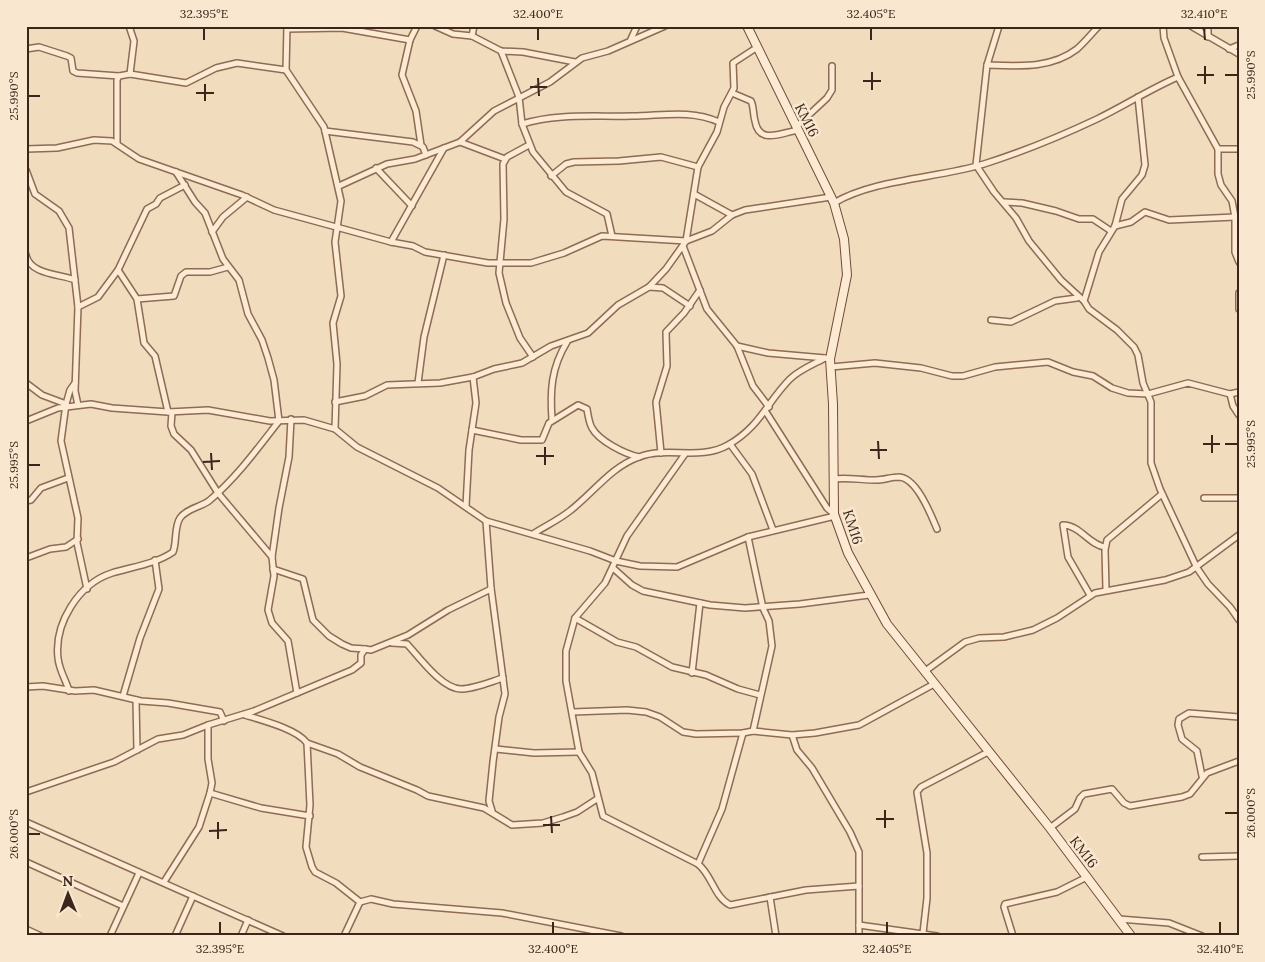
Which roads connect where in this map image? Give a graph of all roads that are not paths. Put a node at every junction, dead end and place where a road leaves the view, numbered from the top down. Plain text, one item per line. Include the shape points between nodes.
1 (129, 26) edge
2 (417, 26) edge
3 (435, 26) edge
4 (474, 26) edge
5 (637, 26) edge
6 (665, 26) edge
7 (747, 26) edge
8 (999, 26) edge
9 (1099, 26) edge
10 (1191, 26) edge
11 (1208, 26) edge
12 (287, 27) edge
13 (1161, 27) edge
14 (472, 36) junction
15 (1208, 37) junction
16 (410, 40) junction
17 (631, 40) junction
18 (1239, 45) edge
19 (756, 48) junction
20 (26, 49) edge
21 (1229, 49) junction
22 (501, 51) junction
23 (1239, 54) edge
24 (575, 62) junction
25 (987, 65) junction
26 (832, 66) dead end
27 (286, 70) junction
28 (130, 74) junction
29 (119, 76) junction
30 (1178, 77) junction
31 (732, 93) junction
32 (519, 97) junction
33 (1138, 97) junction
34 (718, 122) junction
35 (522, 124) junction
36 (797, 128) junction
37 (325, 131) junction
38 (460, 142) junction
39 (117, 143) junction
40 (420, 145) junction
41 (529, 145) junction
42 (444, 148) junction
43 (26, 149) edge
44 (1218, 149) junction
45 (1239, 149) edge
46 (426, 155) junction
47 (505, 159) junction
48 (976, 165) junction
49 (698, 167) junction
50 (376, 168) junction
51 (26, 170) edge
52 (176, 172) junction
53 (551, 176) junction
54 (185, 185) junction
55 (339, 186) junction
56 (28, 187) edge
57 (694, 194) junction
58 (247, 197) junction
59 (833, 200) junction
60 (1004, 202) junction
61 (412, 206) junction
62 (732, 215) junction
63 (1235, 217) junction
64 (1115, 226) junction
65 (338, 227) junction
66 (1110, 231) junction
67 (212, 232) junction
68 (612, 236) junction
69 (391, 242) junction
70 (685, 244) junction
71 (1237, 244) edge
72 (444, 254) junction
73 (26, 255) edge
74 (1239, 262) edge
75 (499, 263) junction
76 (228, 267) junction
77 (118, 270) junction
78 (75, 280) junction
79 (648, 287) junction
80 (700, 290) junction
81 (1239, 293) edge
82 (1077, 298) junction
83 (138, 299) junction
84 (1084, 302) junction
85 (690, 306) junction
86 (78, 308) junction
87 (1239, 309) edge
88 (992, 320) dead end
89 (567, 342) junction
90 (737, 346) junction
91 (533, 357) junction
92 (829, 361) junction
93 (473, 377) junction
94 (75, 382) junction
95 (26, 383) edge
96 (418, 383) junction
97 (1239, 392) edge
98 (1148, 394) junction
99 (1230, 394) junction
100 (335, 402) junction
101 (66, 405) junction
102 (78, 405) junction
103 (767, 409) junction
104 (170, 412) junction
105 (1239, 415) edge
106 (291, 419) junction
107 (279, 420) junction
108 (552, 420) junction
109 (26, 421) edge
110 (335, 428) junction
111 (472, 430) junction
112 (730, 444) junction
113 (661, 453) junction
114 (685, 454) junction
115 (639, 457) junction
116 (68, 478) junction
117 (832, 479) junction
118 (218, 493) junction
119 (1162, 494) junction
120 (1204, 498) dead end
121 (1239, 498) edge
122 (26, 501) edge
123 (466, 506) junction
124 (835, 515) junction
125 (486, 521) junction
126 (937, 529) dead end
127 (773, 530) junction
128 (533, 534) junction
129 (1239, 535) edge
130 (748, 537) junction
131 (78, 539) junction
132 (1106, 547) junction
133 (272, 557) junction
134 (26, 558) edge
135 (155, 560) junction
136 (616, 561) junction
137 (273, 568) junction
138 (613, 568) junction
139 (1197, 568) junction
140 (491, 588) junction
141 (87, 589) junction
142 (1106, 589) junction
143 (1090, 595) junction
144 (870, 596) junction
145 (700, 603) junction
146 (763, 608) junction
147 (575, 618) junction
148 (1239, 620) edge
149 (389, 642) junction
150 (365, 649) junction
151 (692, 673) junction
152 (925, 674) junction
153 (503, 678) junction
154 (934, 684) junction
155 (26, 687) edge
156 (69, 691) junction
157 (297, 694) junction
158 (760, 695) junction
159 (124, 696) junction
160 (136, 700) junction
161 (572, 712) junction
162 (245, 714) junction
163 (1239, 717) edge
164 (224, 721) junction
165 (208, 725) junction
166 (753, 731) junction
167 (743, 734) junction
168 (792, 735) junction
169 (307, 743) junction
170 (496, 749) junction
171 (137, 750) junction
172 (579, 752) junction
173 (988, 752) junction
174 (1239, 761) edge
175 (1202, 776) junction
176 (26, 792) edge
177 (210, 793) junction
178 (597, 799) junction
179 (494, 814) junction
180 (310, 816) junction
181 (26, 822) edge
182 (1050, 828) junction
183 (1239, 856) edge
184 (1202, 857) dead end
185 (26, 862) edge
186 (698, 864) junction
187 (139, 873) junction
188 (1088, 876) junction
189 (164, 882) junction
190 (859, 886) junction
191 (193, 896) junction
192 (770, 897) junction
193 (360, 902) junction
194 (123, 906) junction
195 (1119, 919) junction
196 (248, 920) junction
197 (859, 925) junction
198 (26, 929) edge
199 (922, 933) junction
200 (41, 936) edge
201 (110, 936) edge
202 (175, 936) edge
203 (241, 936) edge
204 (283, 936) edge
205 (344, 936) edge
206 (621, 936) edge
207 (776, 936) edge
208 (859, 936) edge
209 (932, 936) edge
210 (937, 936) edge
211 (1013, 936) edge
212 (1131, 936) edge
213 (1202, 936) edge

1 - 28 street via 134,41
2 - 16 street
3 - 14 street via 453,34
4 - 14 street
5 - 17 street
6 - 17 street
7 - 19 street, KM16
8 - 25 street
9 - 25 street via 1078,48 1065,56 1029,66
10 - 15 street
11 - 15 street
12 - 16 street via 342,28
12 - 27 street
13 - 30 street
14 - 22 street
15 - 21 street
16 - 40 street via 402,75 416,111
17 - 24 street
18 - 21 street
19 - 31 street via 733,64
19 - 36 street, KM16
20 - 29 street via 39,47 69,57 73,71 77,73
21 - 23 street
22 - 24 street
22 - 32 street
24 - 32 street via 550,82
25 - 48 street
26 - 36 street via 832,90
27 - 28 street via 237,64 216,68 186,83
27 - 37 street
28 - 29 street
29 - 39 street
30 - 33 street
30 - 44 street
31 - 34 street
31 - 36 street via 751,101 755,124 763,136
32 - 35 street
32 - 38 street via 494,111
33 - 48 street via 1079,126 1005,157
33 - 64 street via 1145,165 1142,175 1122,199
34 - 35 street via 676,113 540,118
34 - 49 street via 717,132
35 - 41 street
36 - 59 street, KM16
37 - 40 street
37 - 55 street
38 - 42 street
38 - 47 street
39 - 43 street via 94,140 57,148
39 - 52 street via 139,159
40 - 46 street
41 - 47 street
41 - 53 street
42 - 46 street
42 - 61 street
44 - 45 street
44 - 63 street via 1219,180 1230,196
46 - 50 street
47 - 75 street
48 - 59 street
48 - 60 street
49 - 53 street via 661,157 619,162 574,162
49 - 57 street
50 - 55 street
50 - 61 street
51 - 56 street
52 - 54 street
52 - 58 street
53 - 68 street via 570,195 607,214
54 - 67 street via 205,213
54 - 77 street via 147,209
55 - 65 street
56 - 78 street via 38,199 60,211 67,222
57 - 62 street
57 - 70 street
58 - 65 street via 274,210
58 - 67 street via 223,217
59 - 62 street via 755,208
59 - 92 street, KM16 via 844,239 847,275
60 - 66 street via 1092,219
60 - 82 street via 1029,242
61 - 69 street
62 - 70 street via 712,231
63 - 64 street via 1169,220 1145,212 1131,222
63 - 71 street
64 - 66 street
65 - 69 street
65 - 100 street via 335,242 341,296 333,323 337,364
66 - 84 street via 1099,252
67 - 76 street
68 - 70 street
68 - 75 street via 598,237 564,253 531,263
69 - 72 street
70 - 79 street via 666,270
70 - 80 street
71 - 74 street
72 - 75 street via 476,262
72 - 96 street via 424,337
73 - 78 street via 39,269
75 - 91 street via 506,303 525,348
76 - 83 street via 210,272 186,272 181,276 174,296
76 - 107 street via 239,280 248,314 265,346 274,380
77 - 83 street
77 - 86 street via 98,297
78 - 86 street
79 - 85 street via 663,288
79 - 89 street via 618,305 588,333
80 - 85 street
80 - 90 street via 707,309
81 - 87 street
82 - 84 street
82 - 88 street via 1055,301 1012,322
83 - 104 street via 144,343 155,356
84 - 98 street via 1134,347
85 - 113 street via 666,332 667,366 656,402
86 - 94 street
89 - 91 street via 551,346
89 - 108 street via 553,371 550,394
90 - 92 street
90 - 103 street via 753,386
91 - 93 street
92 - 98 street via 902,365 952,376 995,367 1048,362 1093,376 1120,391
92 - 103 street via 791,378
92 - 117 street, KM16 via 834,404
93 - 96 street
93 - 111 street via 476,403
94 - 101 street
94 - 102 street
95 - 101 street via 42,395
96 - 100 street via 387,385 365,396
97 - 99 street
98 - 99 street via 1193,383
98 - 119 street via 1152,409 1151,463
99 - 105 street via 1232,406
100 - 110 street
101 - 102 street
101 - 109 street
101 - 116 street via 61,441
102 - 104 street
103 - 112 street via 761,419
103 - 124 street via 827,508
104 - 107 street via 208,410 259,420
104 - 118 street via 174,434 191,450
106 - 107 street
106 - 110 street
106 - 133 street via 288,468 278,508
107 - 118 street
108 - 111 street via 542,440 536,442
108 - 115 street via 574,406 584,406 595,432 620,451
110 - 123 street via 357,447 438,488
111 - 123 street
112 - 114 street via 720,450
112 - 127 street via 752,474
113 - 114 street
113 - 115 street
114 - 136 street via 627,536
115 - 128 street via 614,470 571,510
116 - 122 street via 40,488
116 - 131 street via 78,518
117 - 124 street, KM16
117 - 126 street via 906,479 926,504
118 - 133 street
118 - 135 street via 180,518 173,552
119 - 132 street via 1110,536
119 - 139 street
120 - 121 street
123 - 125 street
124 - 127 street
124 - 144 street, KM16 via 848,553
125 - 128 street
125 - 140 street
127 - 130 street
128 - 136 street
129 - 139 street
130 - 136 street via 677,567 640,566
130 - 146 street
131 - 134 street via 66,548 50,549
131 - 141 street
132 - 142 street
132 - 143 street via 1064,525 1068,557
133 - 137 street
135 - 141 street via 112,573
135 - 159 street via 158,589
136 - 138 street
137 - 150 street via 303,579 313,620 329,636 349,648
137 - 157 street via 268,610 272,623 288,641
138 - 145 street via 643,591
138 - 147 street
139 - 142 street via 1165,580
139 - 148 street
140 - 149 street via 408,635
140 - 153 street
141 - 156 street via 70,607 59,644 59,664
142 - 143 street
143 - 152 street via 1033,630 965,642
144 - 146 street
144 - 152 street, KM16
145 - 146 street
145 - 151 street
146 - 158 street via 769,621 772,646
147 - 151 street via 617,642 636,647 662,663
147 - 161 street via 564,662
149 - 150 street via 371,650
149 - 153 street via 407,644 432,672 456,688
150 - 157 street via 361,663 352,670
151 - 158 street
152 - 154 street, KM16
153 - 170 street via 505,694
154 - 168 street via 859,725
154 - 173 street, KM16
155 - 156 street via 43,686
156 - 159 street via 94,690
157 - 162 street
158 - 166 street
159 - 160 street
160 - 164 street via 217,711 222,713
160 - 171 street
161 - 167 street via 635,711 660,717 683,732
161 - 172 street
162 - 164 street
162 - 169 street via 283,729
163 - 175 street via 1189,713 1179,719 1182,739 1198,751
164 - 165 street
165 - 171 street via 183,735 158,739
165 - 177 street
166 - 167 street
166 - 168 street
167 - 186 street via 722,809
168 - 190 street via 797,750 812,768 857,846
169 - 179 street via 428,796 481,806
169 - 180 street
170 - 172 street via 534,753
170 - 179 street via 489,802
171 - 176 street via 88,772
172 - 178 street via 592,773
173 - 182 street, KM16
173 - 199 street via 917,792 927,853 927,898
174 - 175 street
175 - 182 street via 1187,796 1146,804 1126,805 1112,789 1084,794 1075,809
177 - 180 street via 261,808
177 - 189 street via 199,827
178 - 179 street via 577,812 543,823 512,825
178 - 186 street via 607,819
180 - 193 street via 306,847 313,870
181 - 187 street
182 - 188 street, KM16
183 - 184 street
185 - 194 street
186 - 192 street via 727,904
187 - 189 street
187 - 194 street
188 - 195 street, KM16
188 - 211 street via 1057,892 1006,904 1004,907
189 - 191 street
190 - 192 street via 818,888
190 - 197 street
191 - 196 street
191 - 202 street
192 - 207 street
193 - 205 street
193 - 206 street via 371,899 502,913
194 - 201 street
195 - 212 street, KM16
195 - 213 street via 1169,923
196 - 203 street
196 - 204 street
197 - 199 street
197 - 208 street
198 - 200 street
199 - 209 street
209 - 210 street

